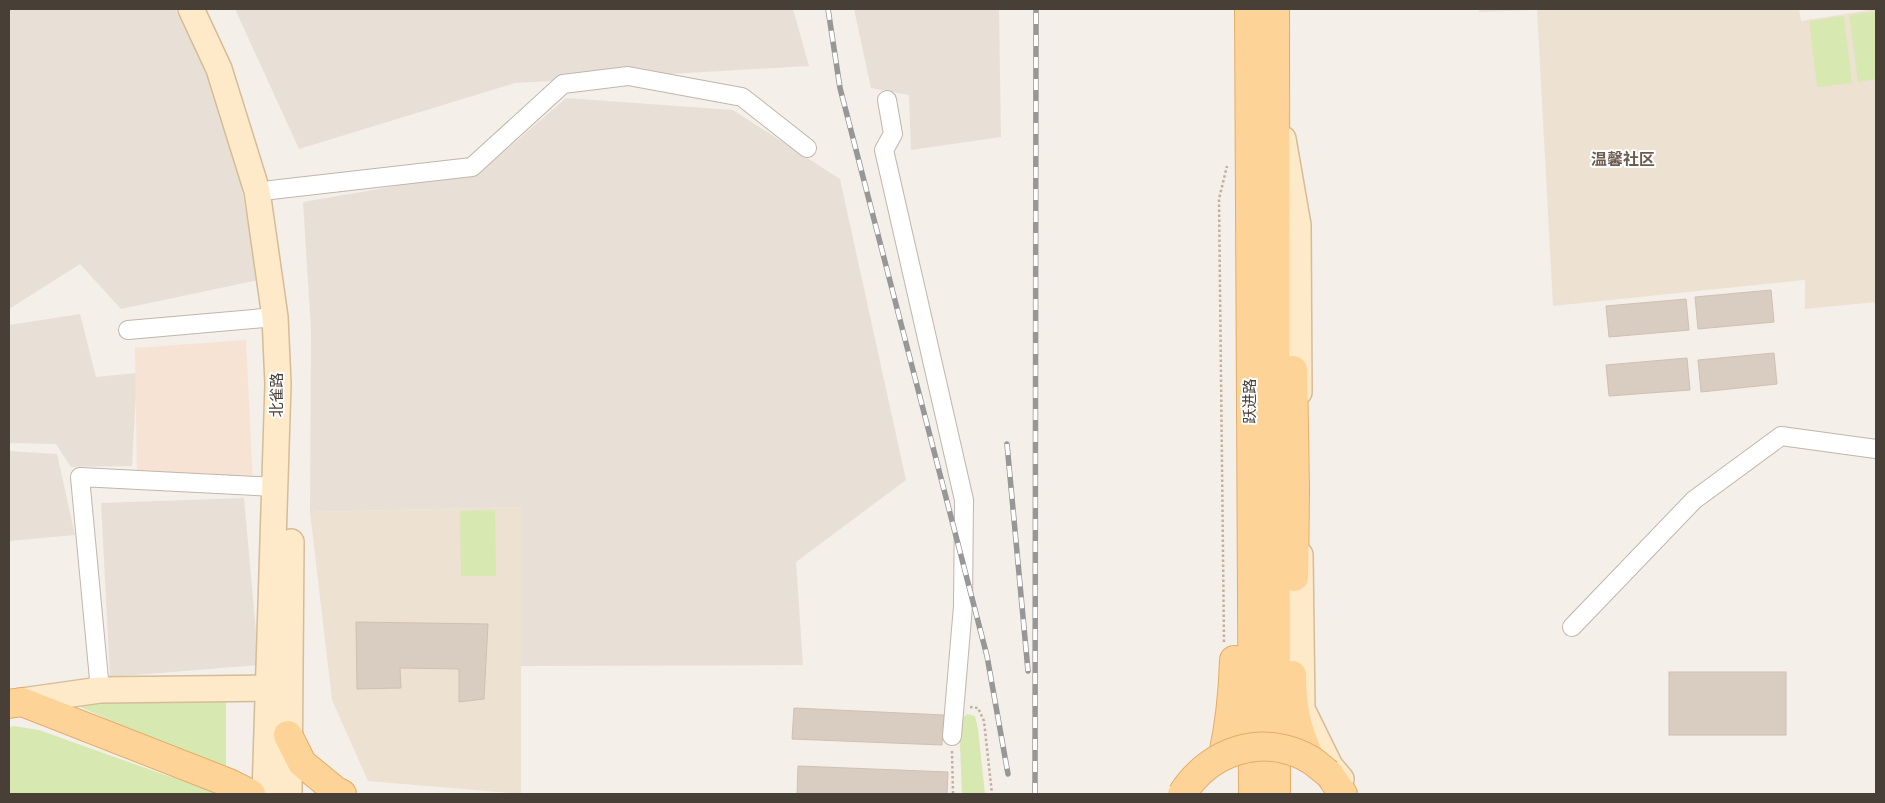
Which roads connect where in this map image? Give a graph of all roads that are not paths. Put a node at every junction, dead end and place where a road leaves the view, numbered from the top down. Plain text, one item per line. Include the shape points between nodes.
1 (191, 9) edge
2 (205, 9) edge
3 (1249, 9) edge
4 (1274, 9) edge
5 (1261, 85) junction
6 (887, 100) dead end
7 (807, 148) dead end
8 (271, 190) junction
9 (274, 317) junction
10 (128, 330) dead end
11 (1876, 449) edge
12 (276, 487) junction
13 (1572, 627) dead end
14 (269, 688) junction
15 (100, 690) junction
16 (12, 708) edge
17 (288, 735) junction
18 (952, 736) road end
19 (1223, 755) junction
20 (1311, 760) junction
21 (339, 792) edge
22 (1347, 793) edge
23 (237, 794) edge
24 (251, 794) edge
25 (265, 794) edge
26 (289, 794) edge
27 (1181, 794) edge
28 (1253, 794) edge
29 (1276, 794) edge

1 - 9 street, 北雀路 via 218,69 257,191
2 - 8 street, 北雀路 via 232,65
3 - 5 main road, 跃进路
4 - 5 main road, 跃进路
5 - 19 main road via 1234,205 1233,693
5 - 20 main road via 1291,203 1295,490 1292,700 1301,738
5 - 22 street via 1298,225 1302,709
5 - 28 main road, 跃进路
5 - 29 main road, 跃进路
6 - 18 street via 893,134 884,150 964,500 963,606
7 - 8 street via 742,97 628,76 564,84 472,167
8 - 17 street, 北雀路 via 289,315 293,384
9 - 10 street
9 - 12 street, 北雀路 via 278,384
11 - 13 street via 1782,436 1694,500
12 - 14 street, 北雀路
12 - 15 street via 80,477
14 - 15 street
14 - 25 street, 北雀路
15 - 16 street
16 - 23 main road via 30,723
16 - 24 main road via 229,782
17 - 21 main road via 302,763
17 - 26 street, 北雀路
19 - 20 main road, bridge via 1245,748 1268,746
19 - 27 main road, bridge via 1201,772
20 - 22 main road, bridge

